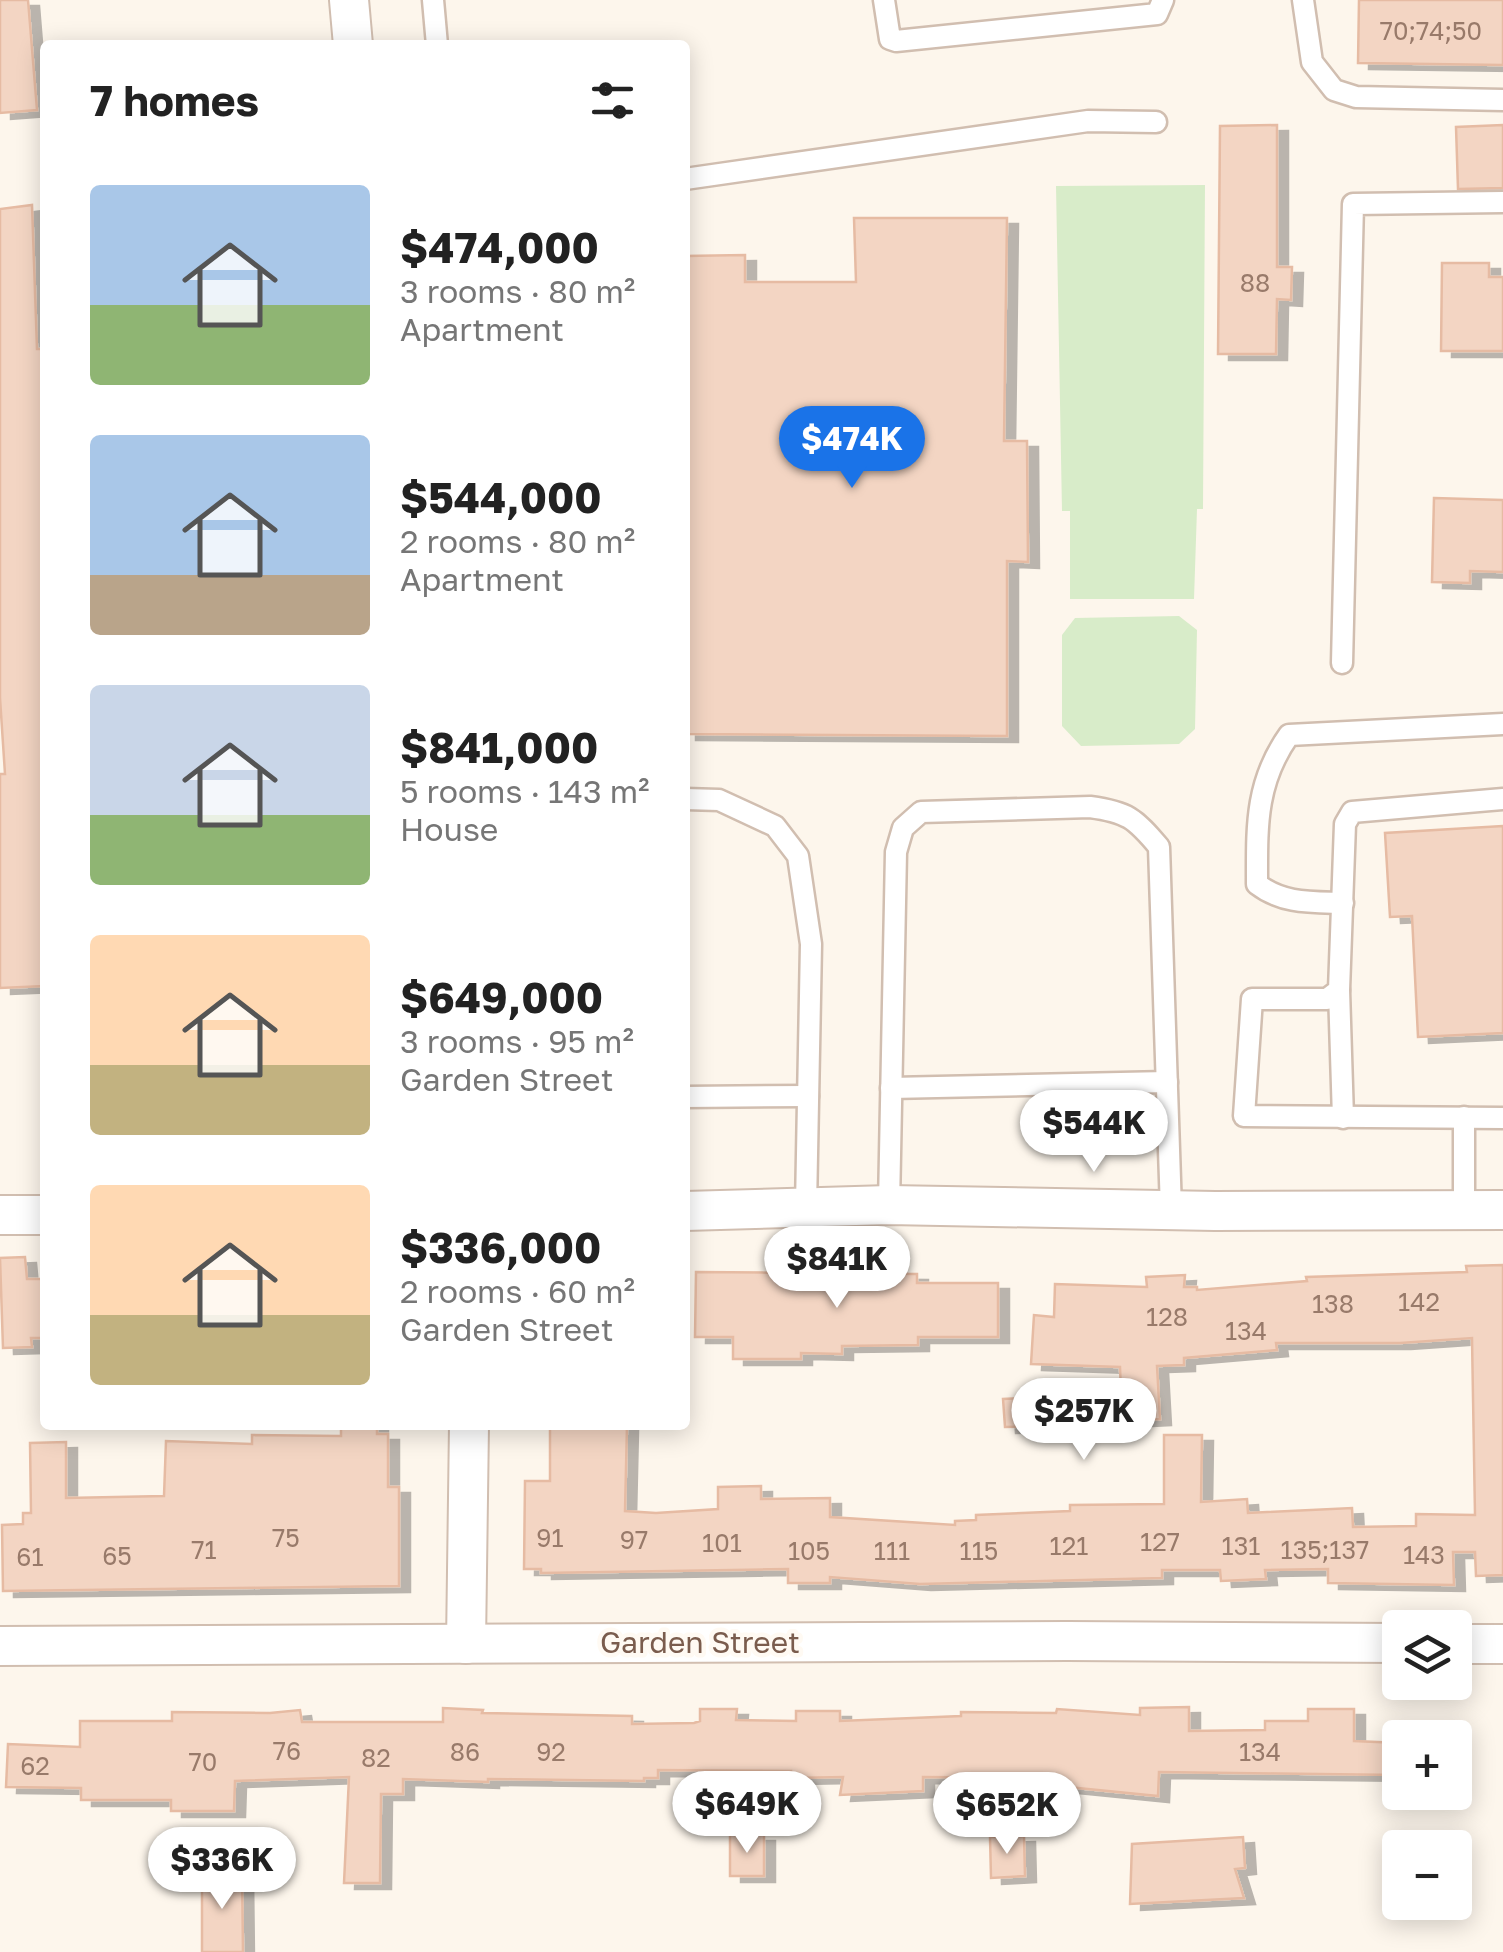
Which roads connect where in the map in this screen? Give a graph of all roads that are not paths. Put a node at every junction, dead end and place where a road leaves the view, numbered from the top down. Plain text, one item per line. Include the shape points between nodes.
1 (348, 0) edge
2 (432, 0) edge
3 (884, 0) edge
4 (1163, 0) edge
5 (1304, 0) edge
6 (353, 40) edge
7 (436, 40) edge
8 (1503, 100) edge
9 (1156, 122) dead end
10 (690, 178) edge
11 (1503, 202) edge
12 (1342, 663) dead end
13 (1503, 724) edge
14 (690, 799) edge
15 (1503, 800) edge
16 (1342, 902) junction
17 (1339, 990) junction
18 (1166, 1082) junction
19 (891, 1088) junction
20 (690, 1096) edge
21 (808, 1096) junction
22 (1464, 1117) junction
23 (1343, 1118) junction
24 (1503, 1118) edge
25 (889, 1204) junction
26 (806, 1207) junction
27 (1464, 1209) junction
28 (1171, 1210) junction
29 (1503, 1210) edge
30 (690, 1211) edge
31 (0, 1215) edge
32 (40, 1215) edge
33 (468, 1430) edge
34 (466, 1644) junction
35 (1382, 1644) edge
36 (1472, 1644) edge
37 (1503, 1644) edge
38 (0, 1646) edge

1 - 6 street
2 - 7 lane
3 - 4 lane via 888,33 896,41 1157,14
5 - 8 lane via 1312,62 1334,90 1356,97
9 - 10 lane via 1088,121
11 - 12 lane via 1353,204
13 - 16 lane via 1290,734 1274,756 1258,812 1257,884 1290,901
14 - 21 lane via 719,800 775,826 798,856 811,944
15 - 16 lane via 1352,812 1345,824
16 - 17 lane
17 - 23 lane
17 - 23 lane via 1327,1000 1252,999 1244,1116
18 - 19 lane
18 - 19 lane via 1159,847 1138,821 1090,807 921,812 903,828 896,852
18 - 28 lane
19 - 25 lane
20 - 21 lane
21 - 26 lane
22 - 23 lane
22 - 24 lane
22 - 27 lane
25 - 26 street
25 - 28 street
26 - 30 street
27 - 28 street
27 - 29 street
31 - 32 street
33 - 34 street
34 - 35 street, Garden Street
34 - 38 street, Garden Street
36 - 37 street

